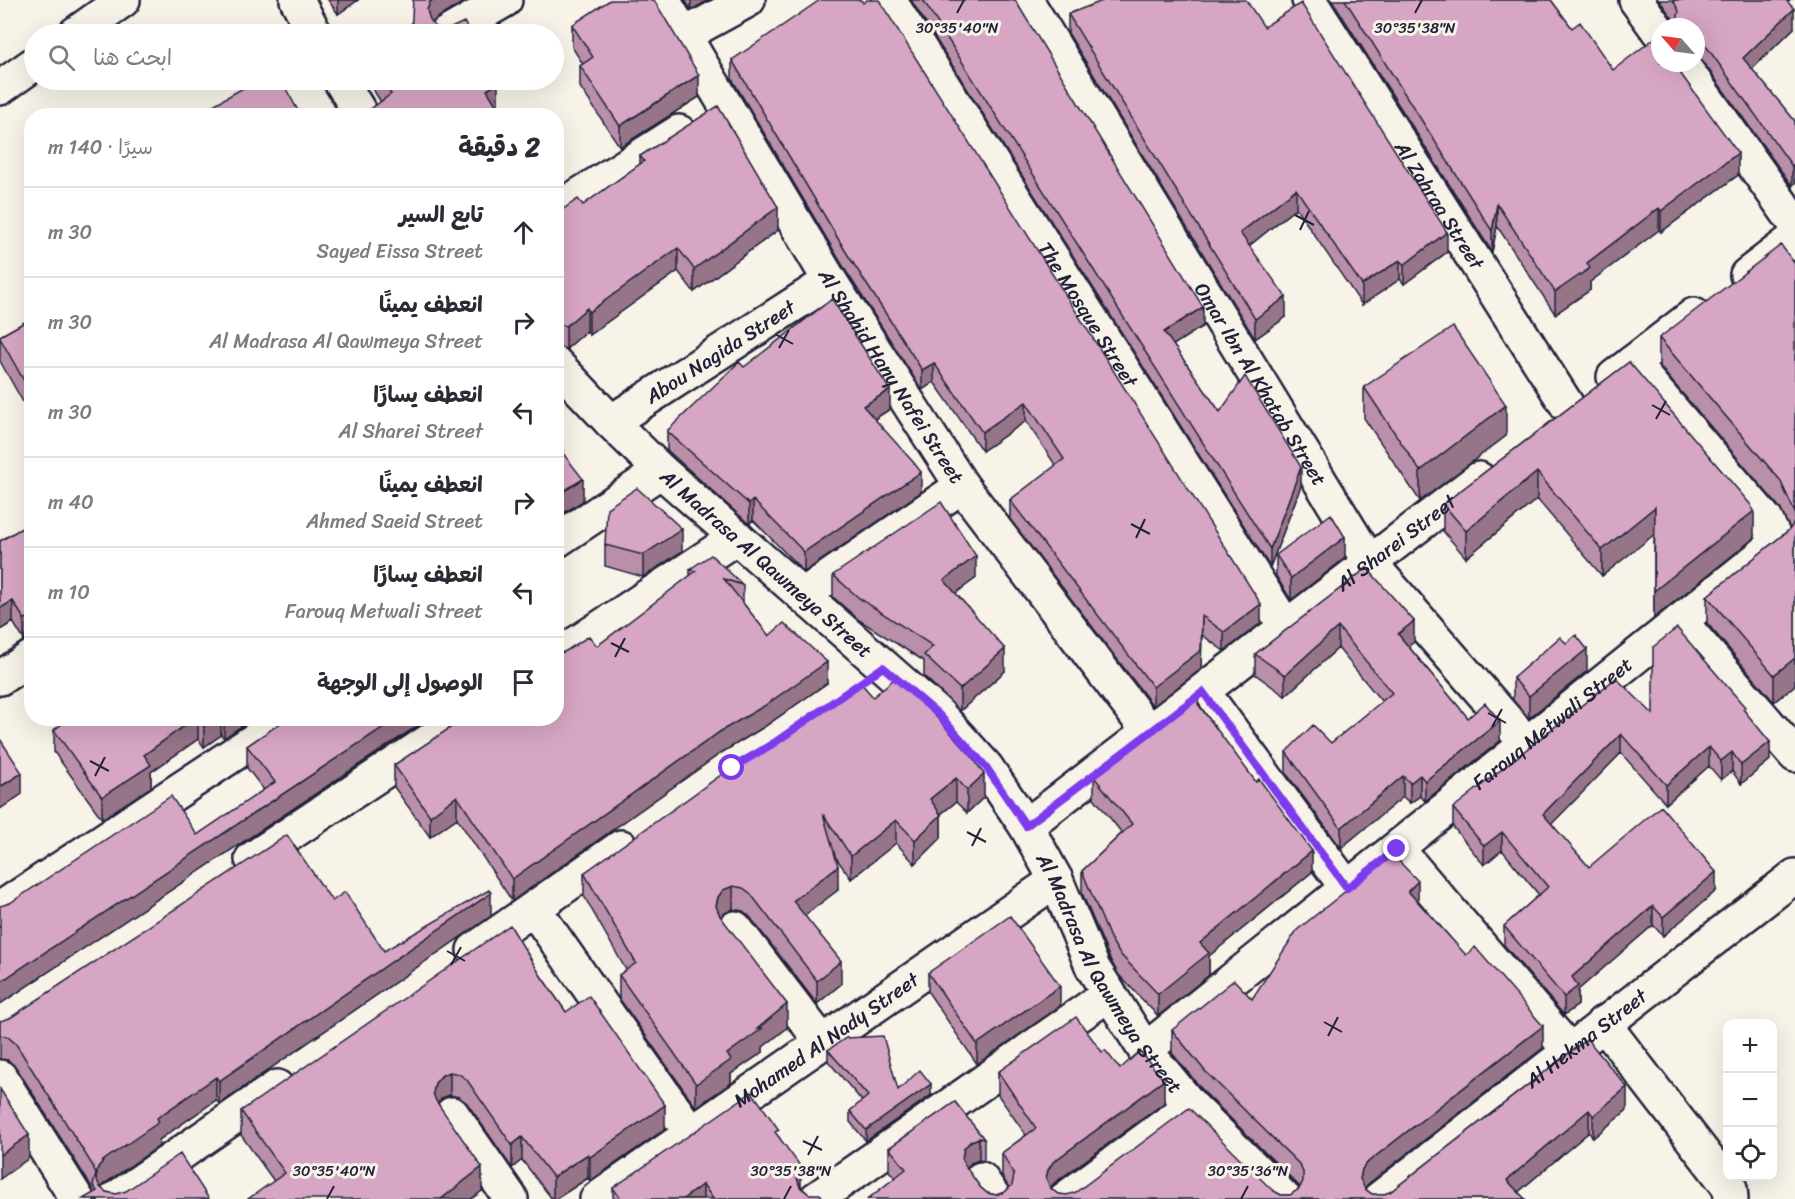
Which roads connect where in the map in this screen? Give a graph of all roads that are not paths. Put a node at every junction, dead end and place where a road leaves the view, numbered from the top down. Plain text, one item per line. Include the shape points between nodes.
1 (123, 0) edge
2 (297, 0) edge
3 (505, 0) edge
4 (663, 0) edge
5 (748, 0) edge
6 (890, 0) edge
7 (1026, 0) edge
8 (1309, 0) edge
9 (1636, 0) edge
10 (1651, 21) edge
11 (89, 24) edge
12 (310, 24) edge
13 (463, 24) edge
14 (684, 35) junction
15 (24, 71) edge
16 (1687, 72) edge
17 (0, 88) edge
18 (724, 103) junction
19 (564, 205) edge
20 (1795, 223) edge
21 (1795, 238) edge
22 (830, 281) junction
23 (1632, 363) junction
24 (564, 372) edge
25 (611, 422) junction
26 (1503, 461) edge
27 (661, 471) junction
28 (962, 486) junction
29 (564, 536) edge
30 (737, 537) junction
31 (1370, 563) junction
32 (803, 595) junction
33 (1680, 621) junction
34 (1286, 627) junction
35 (564, 652) edge
36 (24, 662) edge
37 (883, 667) junction
38 (0, 678) edge
39 (856, 686) edge
40 (1203, 692) junction
41 (276, 726) edge
42 (452, 726) edge
43 (1149, 732) junction
44 (1527, 744) junction
45 (1795, 755) edge
46 (1026, 826) junction
47 (647, 828) edge
48 (1397, 849) junction
49 (227, 876) edge
50 (1795, 876) edge
51 (1056, 880) junction
52 (1347, 888) junction
53 (0, 909) edge
54 (534, 909) junction
55 (735, 928) dead end
56 (447, 969) edge
57 (1109, 994) junction
58 (1603, 1023) junction
59 (822, 1042) junction
60 (1145, 1050) junction
61 (1570, 1052) junction
62 (300, 1071) edge
63 (0, 1077) edge
64 (1191, 1106) junction
65 (452, 1114) dead end
66 (692, 1133) junction
67 (831, 1195) edge
68 (77, 1199) edge
69 (115, 1199) edge
70 (511, 1199) edge
71 (597, 1199) edge
72 (1065, 1199) edge
73 (1285, 1199) edge
74 (1379, 1199) edge
75 (1731, 1199) edge

1 - 11 street
2 - 12 street
3 - 13 street
4 - 14 street, Al Shahid Hany Nafei Street
5 - 14 street
6 - 34 street, The Mosque Street
7 - 31 street, Omar Ibn Al Khatab Street
8 - 23 street, Al Zahraa Street via 1560,417
9 - 10 street
14 - 18 street, Al Shahid Hany Nafei Street
15 - 17 street
16 - 20 street
18 - 19 street
18 - 22 street, Al Shahid Hany Nafei Street
21 - 23 street
22 - 25 street, Abou Nagida Street
22 - 28 street, Al Shahid Hany Nafei Street
23 - 33 street, Farouq Metwali Street via 1766,520 1777,543
24 - 25 street, Al Madrasa Al Qawmeya Street
25 - 27 street, Al Madrasa Al Qawmeya Street
26 - 31 street, Al Sharei Street
27 - 29 street
27 - 30 street, Al Madrasa Al Qawmeya Street
28 - 32 street
28 - 43 street, Al Shahid Hany Nafei Street
30 - 32 street, Al Madrasa Al Qawmeya Street
30 - 35 street
31 - 34 street, Al Sharei Street
31 - 44 street, Omar Ibn Al Khatab Street
32 - 37 street, Al Madrasa Al Qawmeya Street
33 - 44 street, Farouq Metwali Street
33 - 45 street
34 - 40 street, Al Sharei Street
36 - 38 street
37 - 39 street
37 - 46 street, Al Madrasa Al Qawmeya Street via 938,714 986,767
40 - 43 street, Al Sharei Street
40 - 52 street
41 - 53 street
42 - 49 street
43 - 46 street, Al Sharei Street
44 - 48 street, Farouq Metwali Street
46 - 51 street, Al Madrasa Al Qawmeya Street
47 - 54 street
48 - 52 street, Farouq Metwali Street
48 - 61 street
50 - 58 street, Al Hekma Street
51 - 57 street, Al Madrasa Al Qawmeya Street via 1093,968
51 - 59 street, Mohamed Al Nady Street
52 - 60 street, Farouq Metwali Street
54 - 56 street
54 - 66 street
55 - 59 street
57 - 60 street, Al Madrasa Al Qawmeya Street
57 - 67 street
58 - 61 street, Al Hekma Street
58 - 75 street via 1730,1188
59 - 66 street, Mohamed Al Nady Street
60 - 64 street, Al Madrasa Al Qawmeya Street
61 - 74 street, Al Hekma Street
62 - 69 street
63 - 68 street
64 - 72 street
64 - 73 street, Al Madrasa Al Qawmeya Street
65 - 70 street
66 - 71 street, Mohamed Al Nady Street

